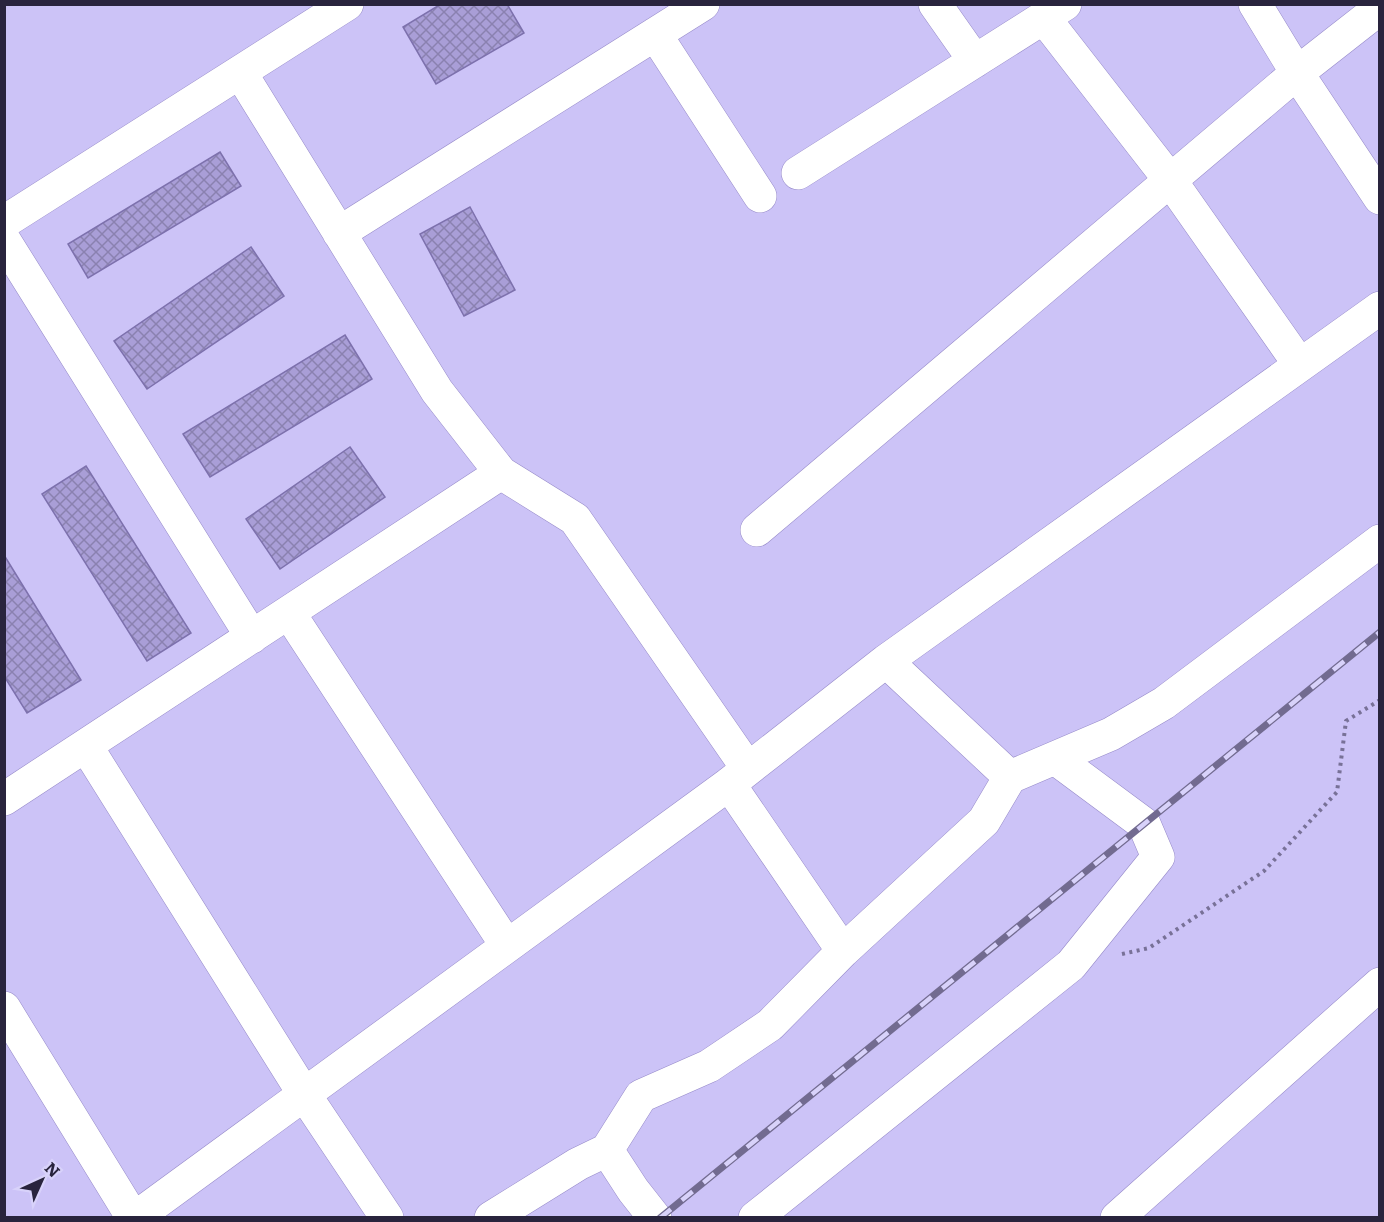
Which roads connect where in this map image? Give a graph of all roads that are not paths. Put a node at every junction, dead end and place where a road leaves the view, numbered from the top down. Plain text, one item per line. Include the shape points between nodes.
1 (347, 4) edge
2 (703, 4) edge
3 (935, 4) edge
4 (1255, 4) edge
5 (1380, 8) edge
6 (1054, 11) edge
7 (655, 34) junction
8 (975, 61) junction
9 (240, 72) junction
10 (1297, 73) junction
11 (798, 172) dead end
12 (1170, 180) junction
13 (760, 196) dead end
14 (1380, 198) edge
15 (4, 222) edge
16 (339, 233) junction
17 (4, 240) edge
18 (1380, 308) edge
19 (1300, 365) junction
20 (501, 473) junction
21 (757, 530) dead end
22 (1380, 541) edge
23 (289, 613) junction
24 (252, 637) junction
25 (886, 661) junction
26 (86, 746) junction
27 (1054, 758) junction
28 (739, 776) junction
29 (1011, 777) junction
30 (4, 799) edge
31 (507, 946) junction
32 (843, 951) junction
33 (1380, 984) edge
34 (4, 1008) edge
35 (304, 1094) junction
36 (607, 1150) junction
37 (134, 1218) edge
38 (387, 1218) edge
39 (491, 1218) edge
40 (655, 1218) edge
41 (754, 1218) edge
42 (1117, 1218) edge

1 - 9 street
2 - 7 street
3 - 8 street
4 - 10 street
5 - 10 street
6 - 8 street
6 - 12 street
7 - 13 street
7 - 16 street
8 - 11 street
9 - 15 street
9 - 16 street
10 - 12 street
10 - 14 street
12 - 19 street
12 - 21 street
16 - 20 street via 437,392
17 - 24 street
18 - 19 street
19 - 25 street
20 - 23 street
20 - 28 street via 575,519
22 - 27 street via 1164,703 1111,734
23 - 24 street
23 - 31 street
24 - 26 street
25 - 28 street
25 - 29 street
26 - 30 street
26 - 35 street
27 - 29 street
27 - 41 street via 1144,824 1158,857 1071,965
28 - 31 street
28 - 32 street
29 - 32 street via 984,821
31 - 35 street
32 - 36 street via 770,1025 709,1066 641,1096
33 - 42 street
34 - 37 street
35 - 37 street
35 - 38 street
36 - 39 street
36 - 40 street

